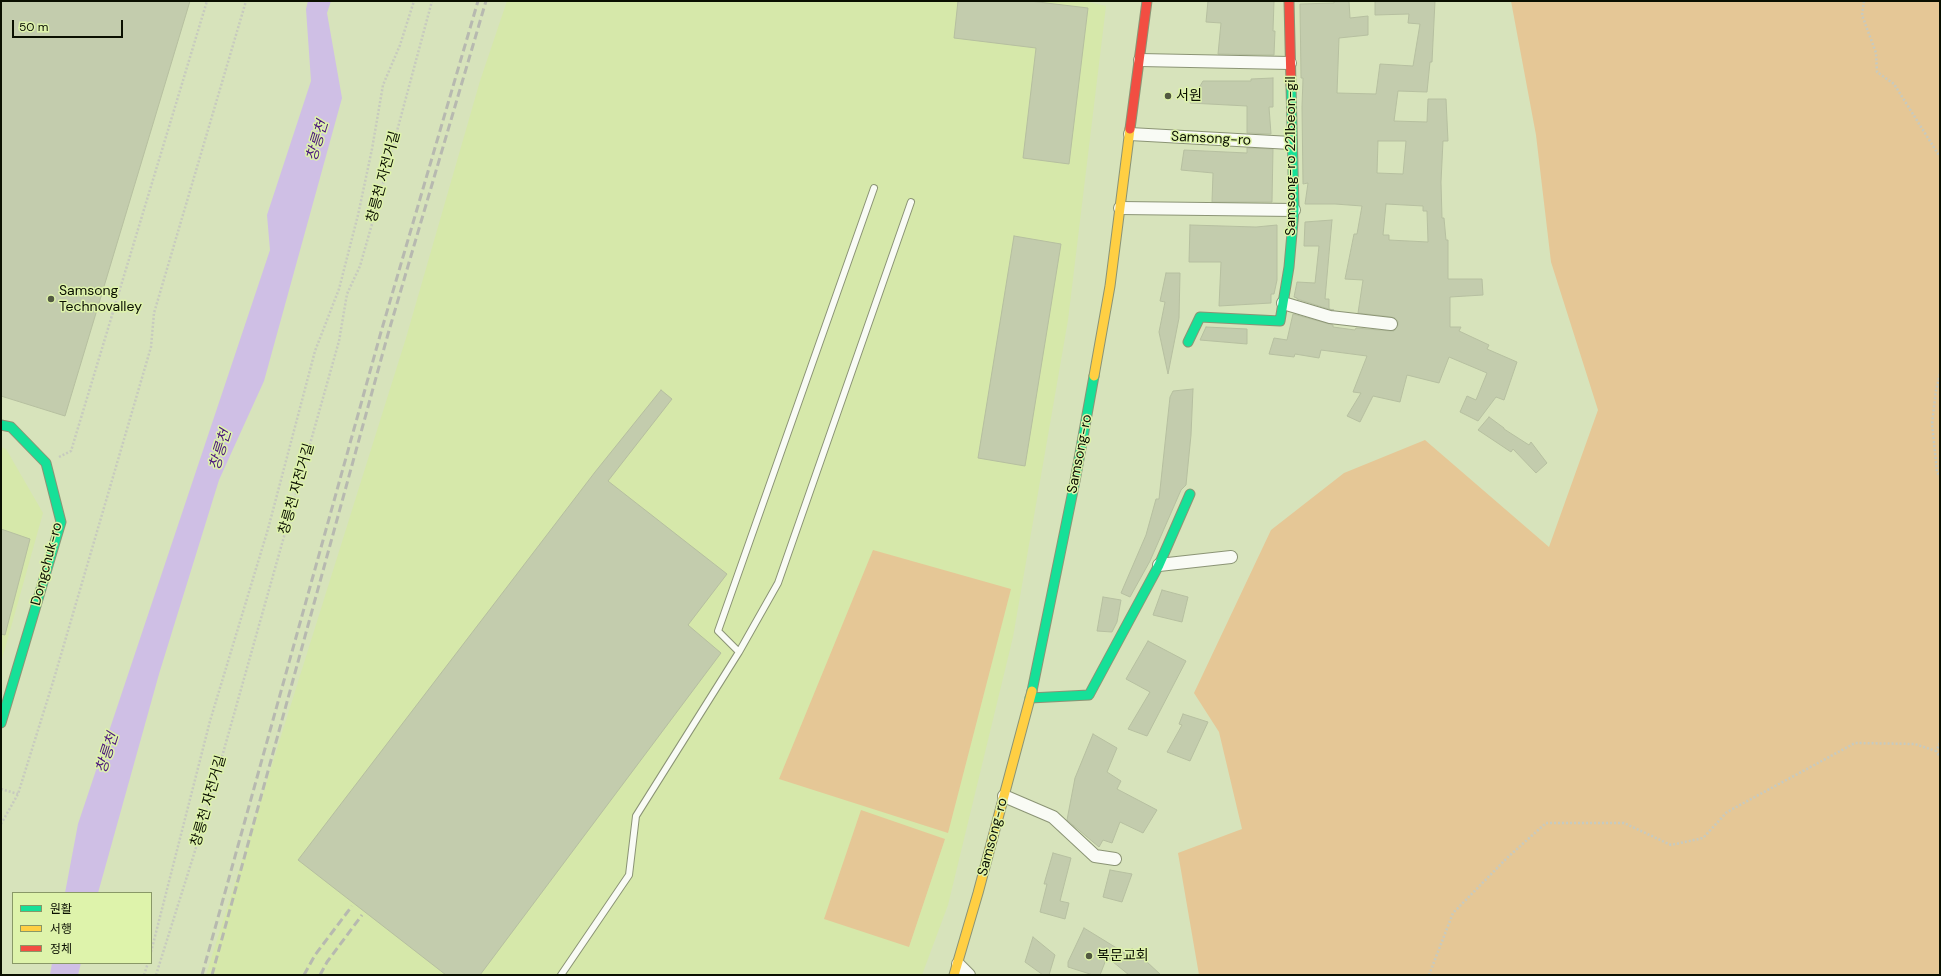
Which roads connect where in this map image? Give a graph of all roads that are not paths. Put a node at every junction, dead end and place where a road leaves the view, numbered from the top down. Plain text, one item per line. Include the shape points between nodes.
1 (1147, 1) edge
2 (1288, 1) edge
3 (1140, 60) junction
4 (1290, 63) junction
5 (1130, 134) junction
6 (1291, 143) junction
7 (874, 188) dead end
8 (911, 202) dead end
9 (1120, 208) junction
10 (1294, 210) junction
11 (1283, 303) junction
12 (1391, 324) dead end
13 (1188, 342) dead end
14 (1, 425) edge
15 (1190, 494) dead end
16 (1231, 557) dead end
17 (1159, 565) junction
18 (738, 652) junction
19 (1030, 698) junction
20 (1, 723) edge
21 (1004, 796) junction
22 (1115, 859) dead end
23 (956, 969) edge
24 (561, 975) edge
25 (969, 975) edge

1 - 3 street, Samsong-ro
2 - 4 street, Samsong-ro 221beon-gil
3 - 4 street
3 - 5 street, Samsong-ro
4 - 6 street, Samsong-ro 221beon-gil
5 - 6 street, Samsong-ro
5 - 9 street, Samsong-ro
6 - 10 street, Samsong-ro 221beon-gil
7 - 18 lane via 718,631
8 - 18 lane via 778,582
9 - 10 street
9 - 19 street, Samsong-ro via 1110,286 1075,481
10 - 11 street, Samsong-ro 221beon-gil
11 - 12 street via 1330,317
11 - 13 street, Samsong-ro 221beon-gil via 1280,321 1200,317
14 - 20 street, Dongchuk-ro via 11,428 46,463 61,522
15 - 17 street
16 - 17 street
17 - 19 street via 1089,694
18 - 24 lane via 636,816 629,875
19 - 21 street, Samsong-ro
21 - 22 street via 1053,817 1095,856
21 - 23 street, Samsong-ro
23 - 25 street

